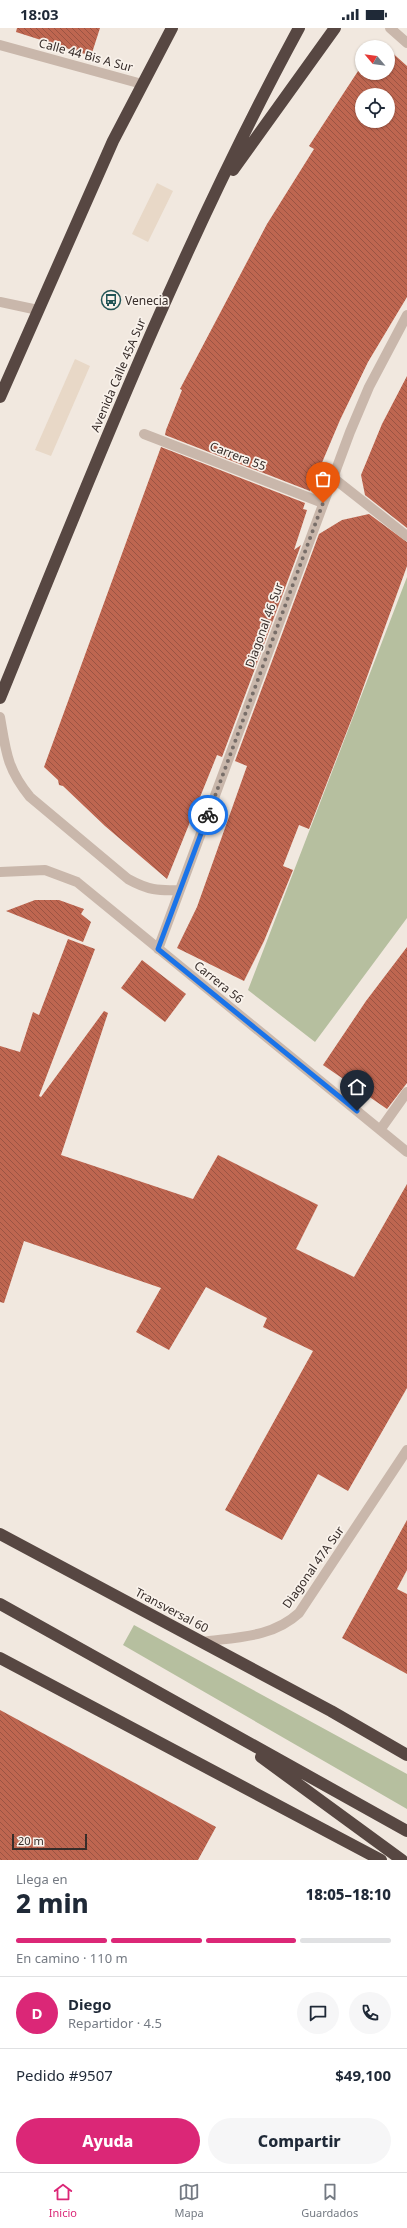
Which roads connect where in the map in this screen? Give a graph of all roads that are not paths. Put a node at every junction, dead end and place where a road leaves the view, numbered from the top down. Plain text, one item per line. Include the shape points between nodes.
1 (172, 28) edge
2 (299, 28) edge
3 (335, 28) edge
4 (390, 28) edge
5 (407, 43) edge
6 (0, 46) edge
7 (142, 84) junction
8 (211, 200) junction
9 (0, 302) edge
10 (38, 310) junction
11 (407, 315) edge
12 (0, 397) edge
13 (144, 434) dead end
14 (332, 477) junction
15 (323, 503) junction
16 (407, 536) edge
17 (0, 698) edge
18 (0, 717) edge
19 (0, 872) edge
20 (180, 890) junction
21 (158, 949) junction
22 (407, 1092) edge
23 (380, 1130) junction
24 (407, 1152) edge
25 (407, 1450) edge
26 (397, 1465) junction
27 (407, 1470) edge
28 (0, 1534) edge
29 (0, 1604) edge
30 (201, 1642) junction
31 (0, 1658) edge
32 (331, 1711) junction
33 (216, 1724) junction
34 (407, 1747) edge
35 (407, 1755) edge
36 (407, 1831) edge
37 (381, 1860) edge
38 (402, 1860) edge

1 - 7 highway
2 - 8 highway, Avenida Calle 45A Sur
3 - 8 highway
4 - 5 street
6 - 7 street, Calle 44 Bis A Sur
7 - 10 highway via 113,141
8 - 17 highway, Avenida Calle 45A Sur via 146,343
9 - 10 street
10 - 12 highway
11 - 14 street, Diagonal 46 Sur via 370,387
13 - 15 street, Carrera 55
14 - 15 street, Diagonal 46 Sur
14 - 16 street
15 - 20 street, Diagonal 46 Sur
18 - 20 street via 8,762 16,781 30,797 128,879 156,891
19 - 21 street, Carrera 56 via 44,870 77,882
20 - 21 street, Diagonal 46 Sur
21 - 23 street, Carrera 56
22 - 23 street
23 - 24 street, Carrera 56
25 - 26 street, Diagonal 47A Sur
26 - 27 street
26 - 30 street, Diagonal 47A Sur via 309,1599 287,1623 256,1634
28 - 30 highway, Transversal 60
29 - 33 highway
30 - 32 highway, Transversal 60
31 - 37 highway
32 - 34 highway, Transversal 60
32 - 35 highway, Transversal 60
33 - 36 highway
33 - 38 highway

